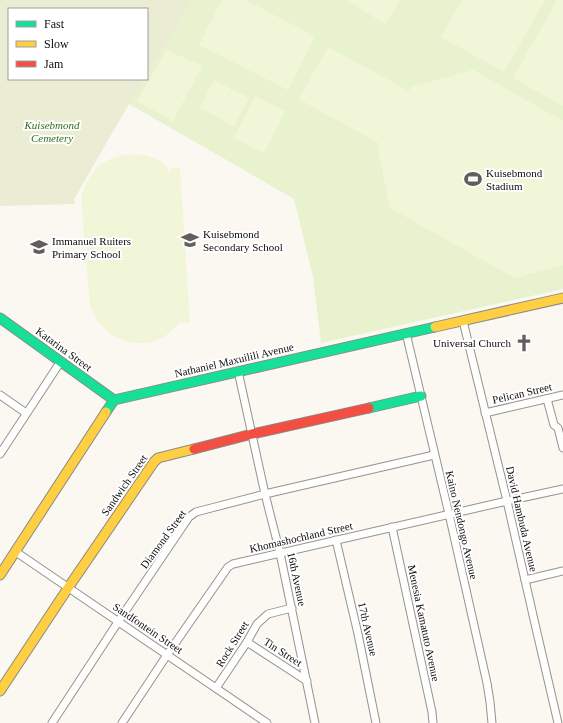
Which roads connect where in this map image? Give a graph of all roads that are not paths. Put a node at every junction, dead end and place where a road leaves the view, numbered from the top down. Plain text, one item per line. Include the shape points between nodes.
1 (563, 298) edge
2 (0, 318) edge
3 (463, 321) junction
4 (406, 333) junction
5 (61, 361) junction
6 (238, 371) junction
7 (0, 395) edge
8 (563, 395) edge
9 (421, 396) junction
10 (547, 399) junction
11 (114, 400) junction
12 (485, 412) junction
13 (26, 413) junction
14 (252, 434) junction
15 (563, 448) edge
16 (0, 454) edge
17 (434, 455) junction
18 (563, 489) edge
19 (265, 494) junction
20 (507, 501) junction
21 (449, 514) junction
22 (392, 527) junction
23 (336, 540) junction
24 (16, 552) junction
25 (280, 553) junction
26 (563, 571) edge
27 (0, 575) edge
28 (525, 580) junction
29 (68, 588) junction
30 (292, 608) junction
31 (118, 622) junction
32 (247, 642) junction
33 (167, 655) junction
34 (307, 681) junction
35 (216, 688) junction
36 (0, 690) edge
37 (559, 718) edge
38 (52, 723) edge
39 (122, 723) edge
40 (267, 723) edge
41 (314, 723) edge
42 (376, 723) edge
43 (433, 723) edge
44 (492, 723) edge

1 - 3 street, Nathaniel Maxuilili Avenue
2 - 5 street, Katarina Street
3 - 4 street, Nathaniel Maxuilili Avenue
3 - 12 street, David Hambuda Avenue
4 - 6 street, Nathaniel Maxuilili Avenue
4 - 9 street, Kaino Nendongo Avenue
5 - 11 street, Katarina Street
5 - 13 street
6 - 11 street, Nathaniel Maxuilili Avenue
6 - 14 street, 16th Avenue
7 - 13 street
8 - 10 street, Pelican Street
9 - 14 street, Sandwich Street
9 - 17 street, Kaino Nendongo Avenue
10 - 12 street, Pelican Street
10 - 15 street
11 - 24 street
12 - 20 street, David Hambuda Avenue
13 - 16 street
14 - 19 street, 16th Avenue
14 - 29 street, Sandwich Street via 158,458
17 - 19 street, Diamond Street
17 - 21 street, Kaino Nendongo Avenue
18 - 20 street, Khomashochland Street
19 - 25 street, 16th Avenue
19 - 31 street, Diamond Street via 192,514
20 - 21 street, Khomashochland Street
20 - 28 street, David Hambuda Avenue
21 - 22 street, Khomashochland Street
21 - 44 street, Kaino Nendongo Avenue via 490,702
22 - 23 street, Khomashochland Street
22 - 43 street, Menesia Kamatuto Avenue
23 - 25 street, Khomashochland Street
23 - 42 street, 17th Avenue
24 - 27 street
24 - 29 street, Sandfontein Street
25 - 30 street, 16th Avenue
25 - 33 street, Khomashochland Street via 228,567
26 - 28 street
28 - 37 street, David Hambuda Avenue
29 - 31 street, Sandfontein Street
29 - 36 street, Sandwich Street
30 - 32 street, Rock Street via 268,614 257,624
30 - 34 street, 16th Avenue
31 - 33 street, Sandfontein Street
31 - 38 street, Diamond Street
32 - 34 street, Tin Street
32 - 35 street, Rock Street
33 - 35 street, Sandfontein Street
33 - 39 street, Khomashochland Street
34 - 41 street, 16th Avenue
35 - 40 street, Sandfontein Street

